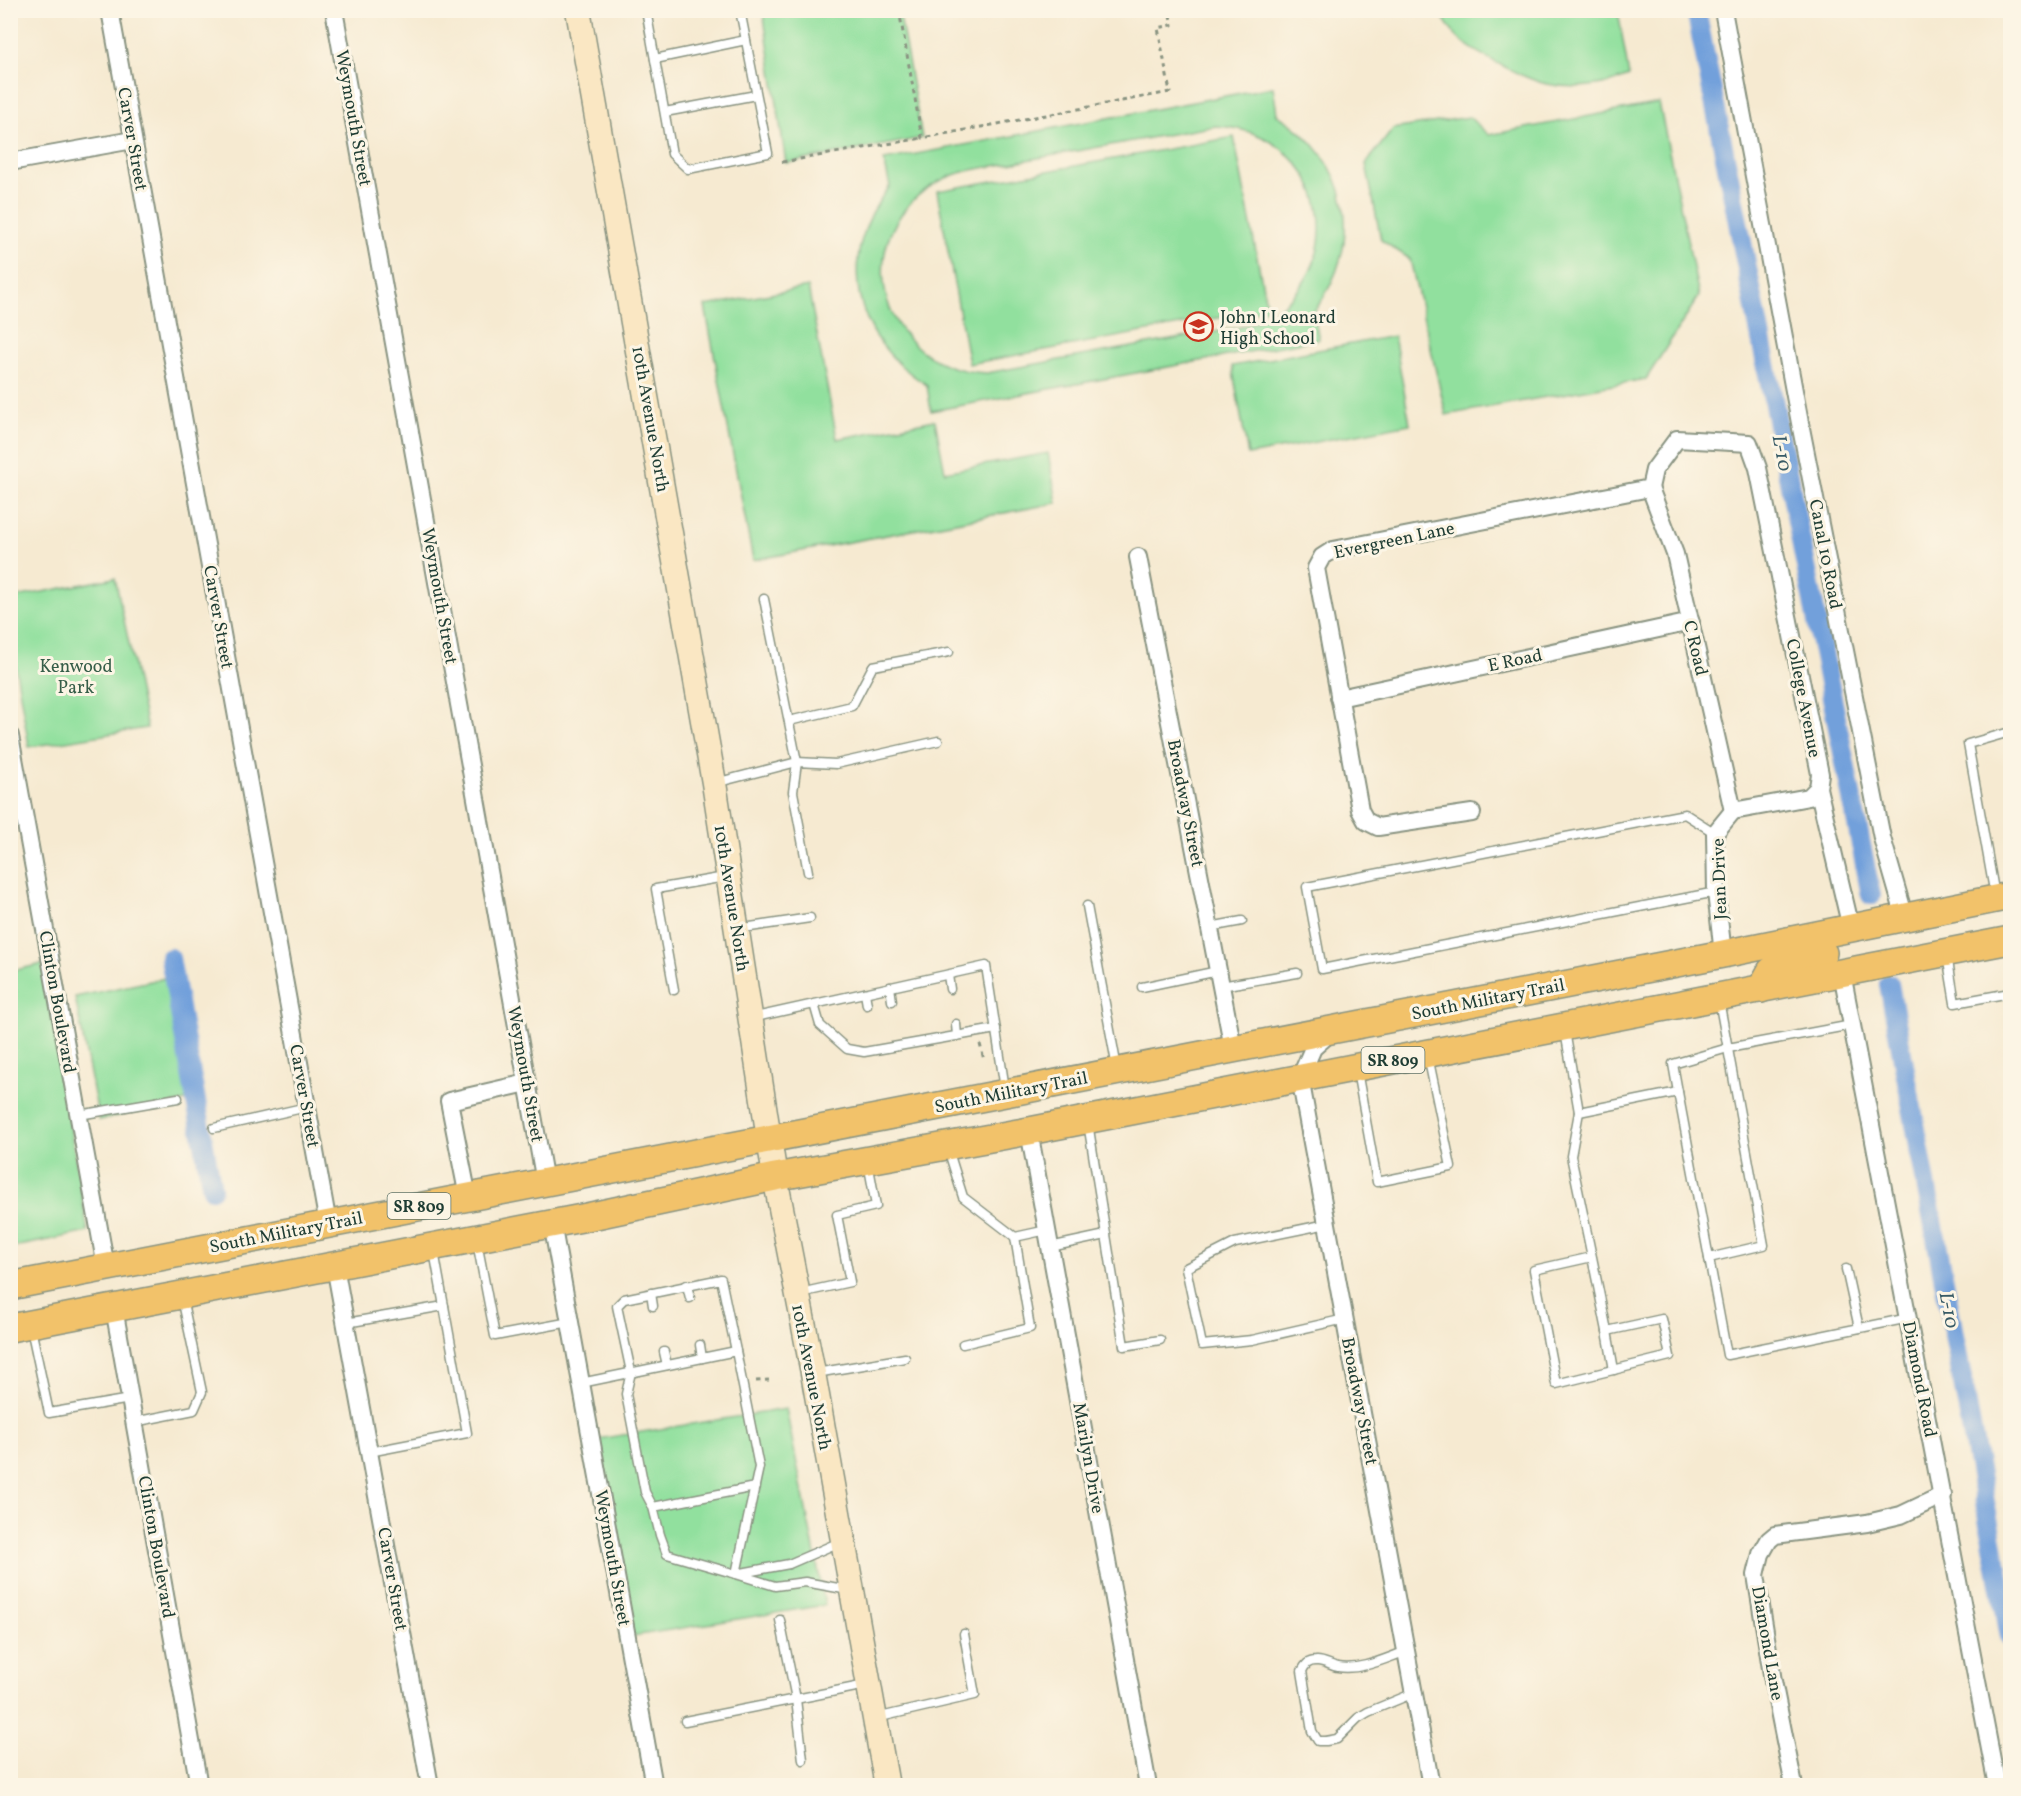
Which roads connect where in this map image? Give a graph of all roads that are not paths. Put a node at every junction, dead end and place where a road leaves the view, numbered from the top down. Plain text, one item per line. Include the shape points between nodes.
1 (110, 10) edge
2 (334, 10) edge
3 (578, 10) edge
4 (646, 10) edge
5 (740, 10) edge
6 (1723, 10) edge
7 (746, 40) junction
8 (655, 59) junction
9 (756, 95) junction
10 (664, 112) junction
11 (133, 140) junction
12 (10, 162) edge
13 (1650, 488) junction
14 (1138, 557) dead end
15 (764, 599) dead end
16 (1690, 622) junction
17 (949, 652) dead end
18 (1339, 698) junction
19 (789, 721) junction
20 (2010, 732) edge
21 (10, 736) edge
22 (938, 741) dead end
23 (797, 762) junction
24 (714, 783) junction
25 (1818, 788) junction
26 (1733, 810) junction
27 (1472, 813) dead end
28 (1715, 833) junction
29 (808, 872) dead end
30 (729, 876) junction
31 (1716, 892) junction
32 (2003, 897) edge
33 (1087, 906) dead end
34 (810, 918) dead end
35 (1905, 918) junction
36 (1242, 921) dead end
37 (1210, 927) junction
38 (1851, 928) junction
39 (737, 929) junction
40 (2010, 940) edge
41 (1946, 952) junction
42 (1724, 954) junction
43 (1297, 973) dead end
44 (1842, 973) junction
45 (948, 975) junction
46 (1220, 978) junction
47 (890, 987) junction
48 (1142, 987) dead end
49 (950, 989) dead end
50 (1761, 989) junction
51 (674, 990) dead end
52 (865, 993) junction
53 (2010, 993) edge
54 (1718, 997) junction
55 (892, 1001) dead end
56 (814, 1004) junction
57 (867, 1005) dead end
58 (750, 1018) junction
59 (956, 1024) dead end
60 (1852, 1025) junction
61 (1564, 1027) junction
62 (1335, 1028) junction
63 (996, 1029) junction
64 (898, 1035) dead end
65 (957, 1036) junction
66 (873, 1040) dead end
67 (899, 1046) junction
68 (1233, 1048) junction
69 (1728, 1048) junction
70 (874, 1050) junction
71 (1427, 1054) junction
72 (1356, 1068) junction
73 (1118, 1071) junction
74 (1300, 1078) junction
75 (527, 1083) junction
76 (1678, 1092) junction
77 (1006, 1093) junction
78 (178, 1098) dead end
79 (307, 1107) junction
80 (1579, 1112) junction
81 (79, 1115) junction
82 (1087, 1120) junction
83 (214, 1128) dead end
84 (1029, 1131) junction
85 (769, 1139) junction
86 (948, 1146) junction
87 (868, 1160) junction
88 (775, 1177) junction
89 (545, 1182) junction
90 (468, 1197) junction
91 (552, 1223) junction
92 (328, 1224) junction
93 (1327, 1224) junction
94 (1047, 1230) junction
95 (1106, 1235) junction
96 (1015, 1236) junction
97 (476, 1238) junction
98 (433, 1246) junction
99 (1050, 1247) junction
100 (1592, 1257) junction
101 (1709, 1258) junction
102 (335, 1266) junction
103 (106, 1267) junction
104 (1846, 1269) dead end
105 (687, 1285) junction
106 (10, 1286) edge
107 (651, 1293) junction
108 (796, 1293) junction
109 (182, 1295) junction
110 (690, 1298) dead end
111 (444, 1306) junction
112 (653, 1306) dead end
113 (114, 1308) junction
114 (1909, 1318) junction
115 (1345, 1319) junction
116 (570, 1322) junction
117 (346, 1323) junction
118 (20, 1327) edge
119 (1859, 1328) junction
120 (1607, 1331) junction
121 (1160, 1340) dead end
122 (963, 1344) dead end
123 (700, 1346) dead end
124 (736, 1351) junction
125 (664, 1352) dead end
126 (702, 1358) junction
127 (905, 1358) dead end
128 (667, 1365) junction
129 (1614, 1370) junction
130 (631, 1372) junction
131 (813, 1373) junction
132 (581, 1383) junction
133 (130, 1399) junction
134 (134, 1422) junction
135 (369, 1452) junction
136 (755, 1487) junction
137 (1943, 1495) junction
138 (653, 1508) junction
139 (843, 1540) junction
140 (736, 1574) junction
141 (852, 1591) junction
142 (780, 1620) dead end
143 (964, 1634) dead end
144 (1407, 1651) junction
145 (869, 1684) junction
146 (1414, 1693) junction
147 (796, 1699) junction
148 (875, 1718) junction
149 (685, 1721) dead end
150 (803, 1760) dead end
151 (199, 1785) edge
152 (430, 1785) edge
153 (654, 1785) edge
154 (887, 1785) edge
155 (1148, 1785) edge
156 (1431, 1785) edge
157 (1794, 1785) edge
158 (1997, 1785) edge

1 - 11 street, Carver Street
2 - 75 street, Weymouth Street
3 - 24 street, 10th Avenue North
4 - 8 lane
5 - 7 lane
6 - 35 street, Canal 10 Road via 1880,826
7 - 8 lane
7 - 9 lane
8 - 10 lane
9 - 10 lane
9 - 10 lane via 768,153 688,169 672,154
11 - 12 street
11 - 79 street, Carver Street
13 - 16 street, C Road via 1675,554
13 - 18 street, Evergreen Lane via 1333,550 1322,557 1316,568
13 - 25 street, College Avenue via 1654,470 1677,439 1749,443 1758,468 1820,774
14 - 37 street, Broadway Street
15 - 19 lane
16 - 18 street, E Road
16 - 26 street, C Road
17 - 19 lane via 873,666 852,706
18 - 27 street, Evergreen Lane via 1360,810 1366,821 1378,827
19 - 23 lane
20 - 32 lane via 1968,744
21 - 81 street, Clinton Boulevard
22 - 23 lane via 836,764
23 - 24 lane
23 - 29 lane via 793,792
24 - 30 street, 10th Avenue North
25 - 26 street via 1809,797
25 - 38 street, College Avenue
26 - 28 street, Jean Drive
28 - 31 street, Jean Drive
28 - 31 lane via 1685,814 1307,887 1322,969
30 - 39 street, 10th Avenue North
30 - 51 lane via 656,889
31 - 42 street, Jean Drive
32 - 35 main road, South Military Trail / SR 809
32 - 50 main road via 1966,924 1788,960 1771,970
33 - 73 lane
34 - 39 lane
35 - 38 main road, South Military Trail / SR 809
36 - 37 lane
37 - 46 street, Broadway Street
38 - 42 main road, South Military Trail / SR 809
39 - 58 street, 10th Avenue North
40 - 41 main road, SR 809
41 - 44 main road, SR 809
41 - 53 lane via 1955,1003
42 - 62 main road, South Military Trail / SR 809
43 - 46 lane
44 - 50 main road, SR 809
44 - 60 street, Diamond Road
45 - 47 lane
45 - 49 lane
45 - 63 lane via 986,966
46 - 48 lane
46 - 68 street, Broadway Street
47 - 52 lane
47 - 55 lane
50 - 54 main road, SR 809
52 - 56 lane
52 - 57 lane
54 - 61 main road, SR 809
54 - 69 lane
56 - 58 lane
56 - 70 lane via 820,1026 847,1049
58 - 85 street, 10th Avenue North
59 - 65 lane
60 - 69 lane
60 - 114 street, Diamond Road
61 - 71 main road, SR 809
61 - 80 lane
62 - 68 main road, South Military Trail / SR 809
62 - 74 street via 1313,1048
63 - 65 lane
63 - 77 lane
64 - 67 lane
65 - 67 lane
66 - 70 lane
67 - 70 lane
68 - 73 main road, South Military Trail / SR 809
69 - 76 lane via 1673,1064
69 - 101 lane via 1764,1245
71 - 72 main road, SR 809
71 - 72 lane via 1451,1167 1377,1182
72 - 74 main road, SR 809
73 - 77 main road, South Military Trail / SR 809
74 - 82 main road, SR 809
74 - 93 street, Broadway Street
75 - 89 street, Weymouth Street
75 - 90 street via 449,1101
76 - 80 lane
76 - 101 lane
77 - 85 main road, South Military Trail / SR 809
78 - 81 lane
79 - 83 lane
79 - 92 street, Carver Street
80 - 100 lane via 1571,1156
81 - 103 street, Clinton Boulevard
82 - 84 main road, SR 809
82 - 95 lane
84 - 86 main road, SR 809
84 - 94 street, Marilyn Drive
85 - 88 street, 10th Avenue North
85 - 89 main road, South Military Trail / SR 809
86 - 87 main road, SR 809
86 - 96 lane via 963,1197
87 - 88 main road, SR 809
87 - 108 lane via 876,1206 837,1215 850,1282
88 - 91 main road, SR 809
88 - 108 street, 10th Avenue North
89 - 90 main road, South Military Trail / SR 809
90 - 92 main road, South Military Trail / SR 809
91 - 97 main road, SR 809
91 - 116 street, Weymouth Street
92 - 103 main road, South Military Trail / SR 809
93 - 115 street, Broadway Street
93 - 115 lane via 1235,1244 1186,1268 1202,1345 1252,1340
94 - 96 lane
94 - 99 street, Marilyn Drive
95 - 99 lane
95 - 121 lane via 1124,1346
96 - 122 lane via 1030,1328
97 - 98 main road, SR 809
97 - 116 lane via 495,1336
98 - 102 main road, SR 809
98 - 111 lane
99 - 155 street, Marilyn Drive
100 - 120 lane
100 - 129 lane via 1534,1270 1556,1384
101 - 119 lane via 1727,1354
102 - 109 main road, SR 809
102 - 117 street, Carver Street
103 - 106 main road, South Military Trail / SR 809
104 - 119 lane
105 - 107 lane
105 - 110 lane
105 - 124 lane via 721,1279
107 - 112 lane
107 - 130 lane via 624,1299 617,1306
108 - 131 street, 10th Avenue North
109 - 113 main road, SR 809
109 - 134 lane via 202,1392 194,1410
111 - 117 lane
111 - 135 lane via 467,1433
113 - 118 main road, SR 809
113 - 133 street, Clinton Boulevard
114 - 119 lane
114 - 137 street, Diamond Road
115 - 144 street, Broadway Street
116 - 132 street, Weymouth Street
117 - 135 street, Carver Street
118 - 133 lane via 49,1413
120 - 129 lane
120 - 129 lane via 1662,1319 1670,1356
123 - 126 lane
124 - 126 lane
124 - 136 lane via 759,1467
125 - 128 lane
126 - 128 lane
127 - 131 lane
128 - 130 lane
130 - 132 lane
130 - 138 lane via 626,1394 645,1492
131 - 139 street, 10th Avenue North
132 - 153 street, Weymouth Street
133 - 134 street, Clinton Boulevard
134 - 151 street, Clinton Boulevard
135 - 152 street, Carver Street
136 - 138 lane
136 - 140 lane
137 - 157 street, Diamond Lane via 1901,1515 1775,1535 1761,1554 1756,1575
137 - 158 street, Diamond Road
138 - 140 lane via 667,1554
139 - 140 lane via 789,1563
139 - 141 street, 10th Avenue North
140 - 141 lane via 775,1586 805,1582
141 - 145 street, 10th Avenue North
142 - 147 lane
143 - 148 lane via 975,1695
144 - 146 street, Broadway Street
144 - 146 lane via 1354,1667 1314,1660 1306,1664 1302,1671 1311,1731 1318,1740 1337,1739 1368,1712
145 - 147 lane
145 - 148 street, 10th Avenue North
146 - 156 street, Broadway Street
147 - 149 lane
147 - 150 lane
148 - 154 street, 10th Avenue North

